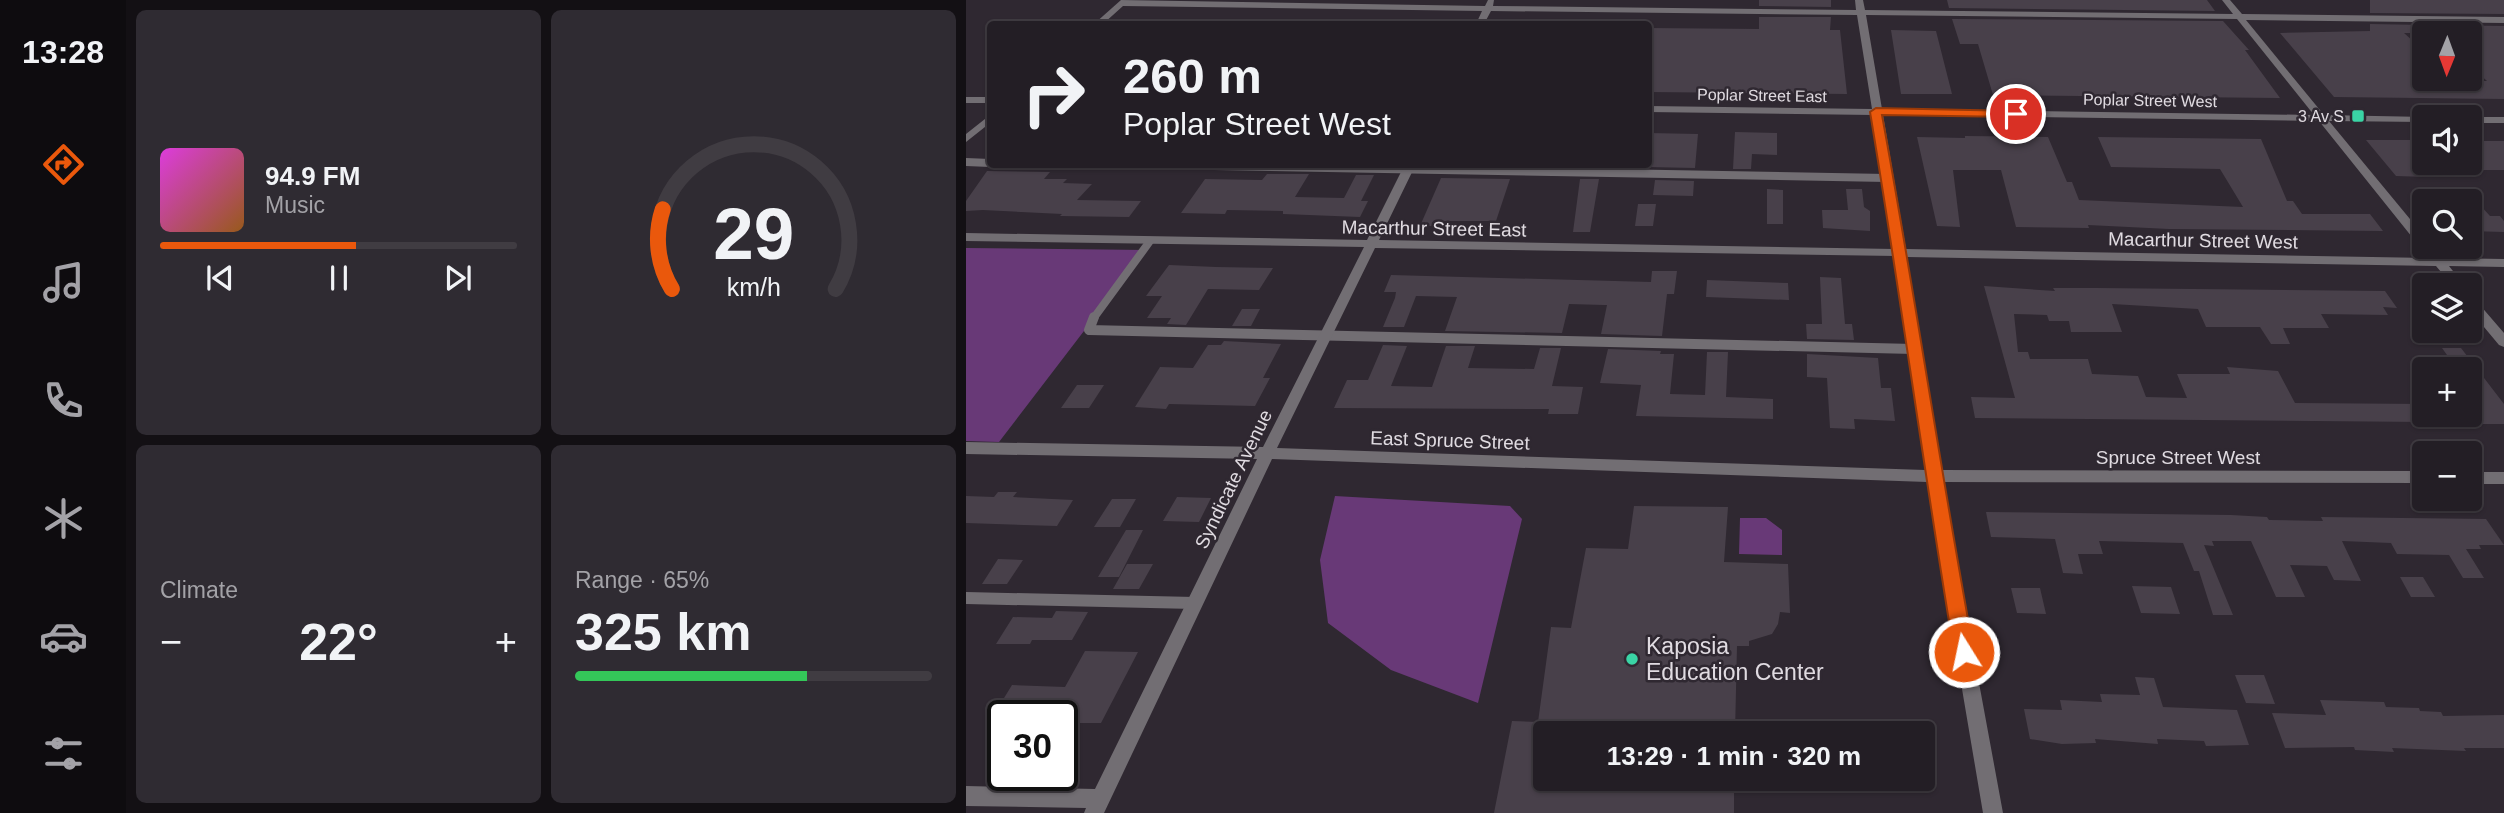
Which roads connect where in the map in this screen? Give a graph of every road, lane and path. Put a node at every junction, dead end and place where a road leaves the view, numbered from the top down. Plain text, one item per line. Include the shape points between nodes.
1 (2226, 0) edge
2 (1124, 2) edge
3 (1490, 4) edge
4 (1860, 7) edge
5 (2240, 19) junction
6 (2504, 20) edge
7 (1102, 21) edge
8 (1482, 21) edge
9 (966, 100) edge
10 (987, 100) edge
11 (1652, 109) edge
12 (1876, 112) junction
13 (2323, 118) junction
14 (2412, 119) edge
15 (2482, 120) edge
16 (2504, 120) edge
17 (987, 121) edge
18 (966, 139) edge
19 (966, 162) edge
20 (987, 163) edge
21 (1410, 168) edge
22 (1453, 168) edge
23 (1887, 178) junction
24 (2412, 229) edge
25 (966, 237) edge
26 (1150, 241) junction
27 (1371, 245) junction
28 (1900, 253) junction
29 (2436, 259) edge
30 (2438, 262) junction
31 (2504, 263) edge
32 (2448, 273) edge
33 (2482, 316) edge
34 (1325, 337) junction
35 (2504, 342) edge
36 (1914, 349) junction
37 (966, 449) edge
38 (1267, 453) junction
39 (1933, 476) junction
40 (2412, 478) edge
41 (2482, 478) edge
42 (2504, 478) edge
43 (966, 598) edge
44 (1195, 603) junction
45 (966, 796) edge
46 (1097, 806) edge
47 (1993, 813) edge

1 - 5 street
2 - 3 street
2 - 7 street
3 - 4 street
3 - 8 street
4 - 5 street
4 - 12 street
5 - 6 street
5 - 13 street
9 - 10 street
11 - 12 street, Poplar Street East
12 - 13 street, Poplar Street West
12 - 23 street
13 - 14 street, Poplar Street West
13 - 24 street
15 - 16 street
17 - 18 street
19 - 20 lane
21 - 27 street, Syndicate Avenue
22 - 23 lane
23 - 28 street
25 - 26 street, Macarthur Street East
26 - 27 street, Macarthur Street East
26 - 34 lane via 1089,330
27 - 28 street, Macarthur Street East
27 - 34 street, Syndicate Avenue
28 - 30 street, Macarthur Street West
28 - 36 street
29 - 30 street
30 - 31 street, Macarthur Street West
30 - 32 street
33 - 35 street
34 - 36 lane
34 - 38 street, Syndicate Avenue
36 - 39 street
37 - 38 street, East Spruce Street
38 - 39 street, East Spruce Street
38 - 44 street, Syndicate Avenue
39 - 40 street, Spruce Street West
39 - 47 street
41 - 42 street
43 - 44 lane
44 - 46 street, Syndicate Avenue
45 - 46 street

